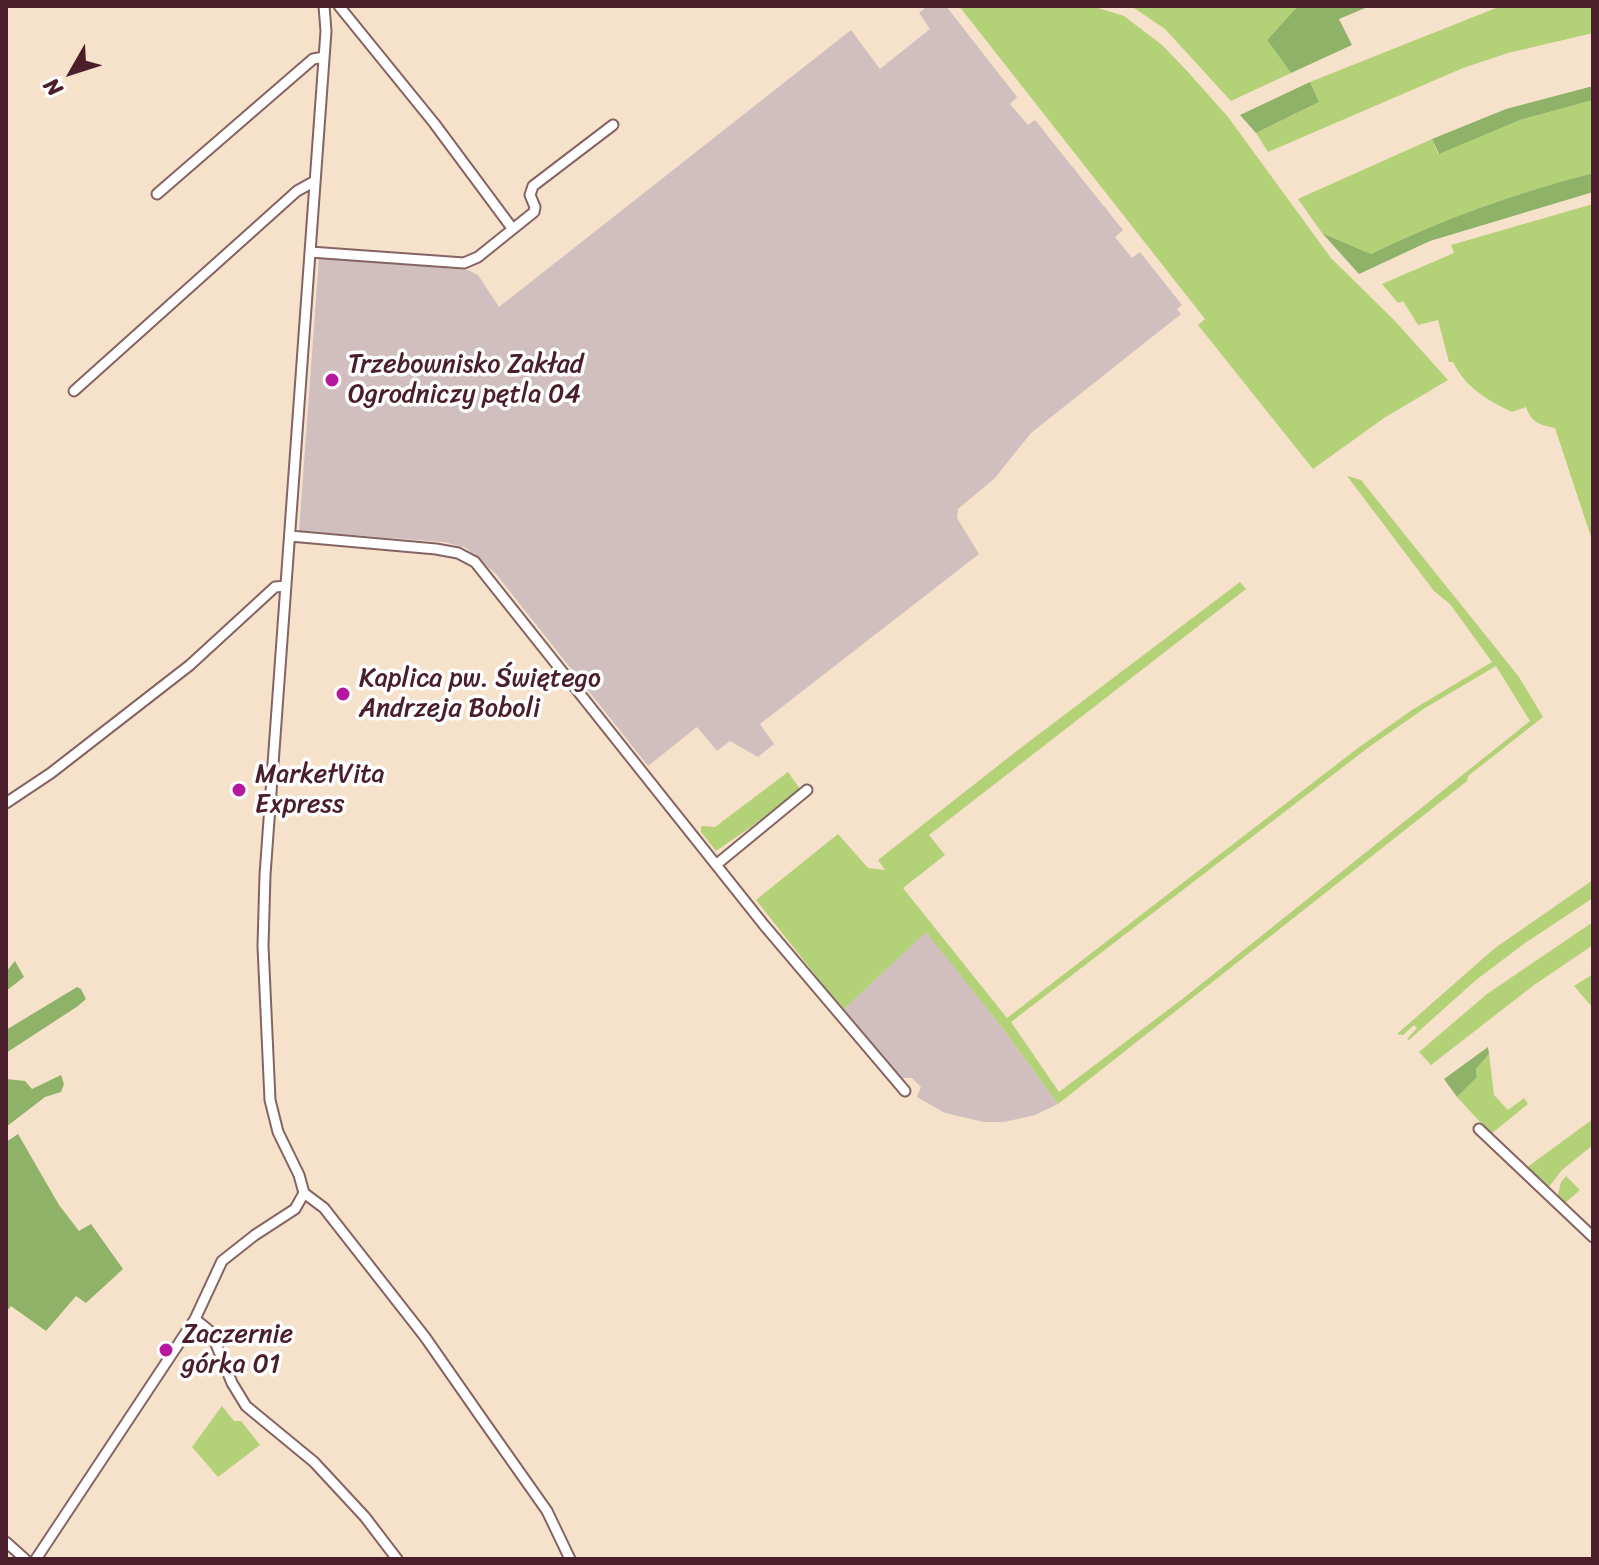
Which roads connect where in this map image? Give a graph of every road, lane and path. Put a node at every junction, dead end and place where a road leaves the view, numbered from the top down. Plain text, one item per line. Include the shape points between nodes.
1 (324, 6) edge
2 (339, 6) edge
3 (324, 57) junction
4 (613, 125) dead end
5 (315, 181) junction
6 (157, 194) dead end
7 (512, 228) junction
8 (310, 252) junction
9 (74, 391) dead end
10 (290, 536) junction
11 (286, 586) junction
12 (807, 790) dead end
13 (6, 803) edge
14 (717, 864) junction
15 (905, 1091) dead end
16 (1479, 1129) dead end
17 (304, 1193) junction
18 (1593, 1237) edge
19 (195, 1319) junction
20 (6, 1542) edge
21 (25, 1559) edge
22 (36, 1559) edge
23 (397, 1559) edge
24 (570, 1559) edge

1 - 3 street
2 - 7 street
3 - 5 street
3 - 6 street via 313,59
4 - 7 street via 533,186 534,212
5 - 8 street
5 - 9 street via 297,191
7 - 8 street via 464,263
8 - 10 street
10 - 11 street
10 - 14 street via 436,549 475,562
11 - 13 street via 275,587 190,665
11 - 17 street via 265,875 264,1009 270,1100
12 - 14 street
14 - 15 street
16 - 18 street
17 - 19 street via 295,1209 222,1261
17 - 24 street via 324,1208 425,1337 547,1511
19 - 22 street
19 - 23 street via 211,1332 246,1406 314,1462
20 - 21 street

